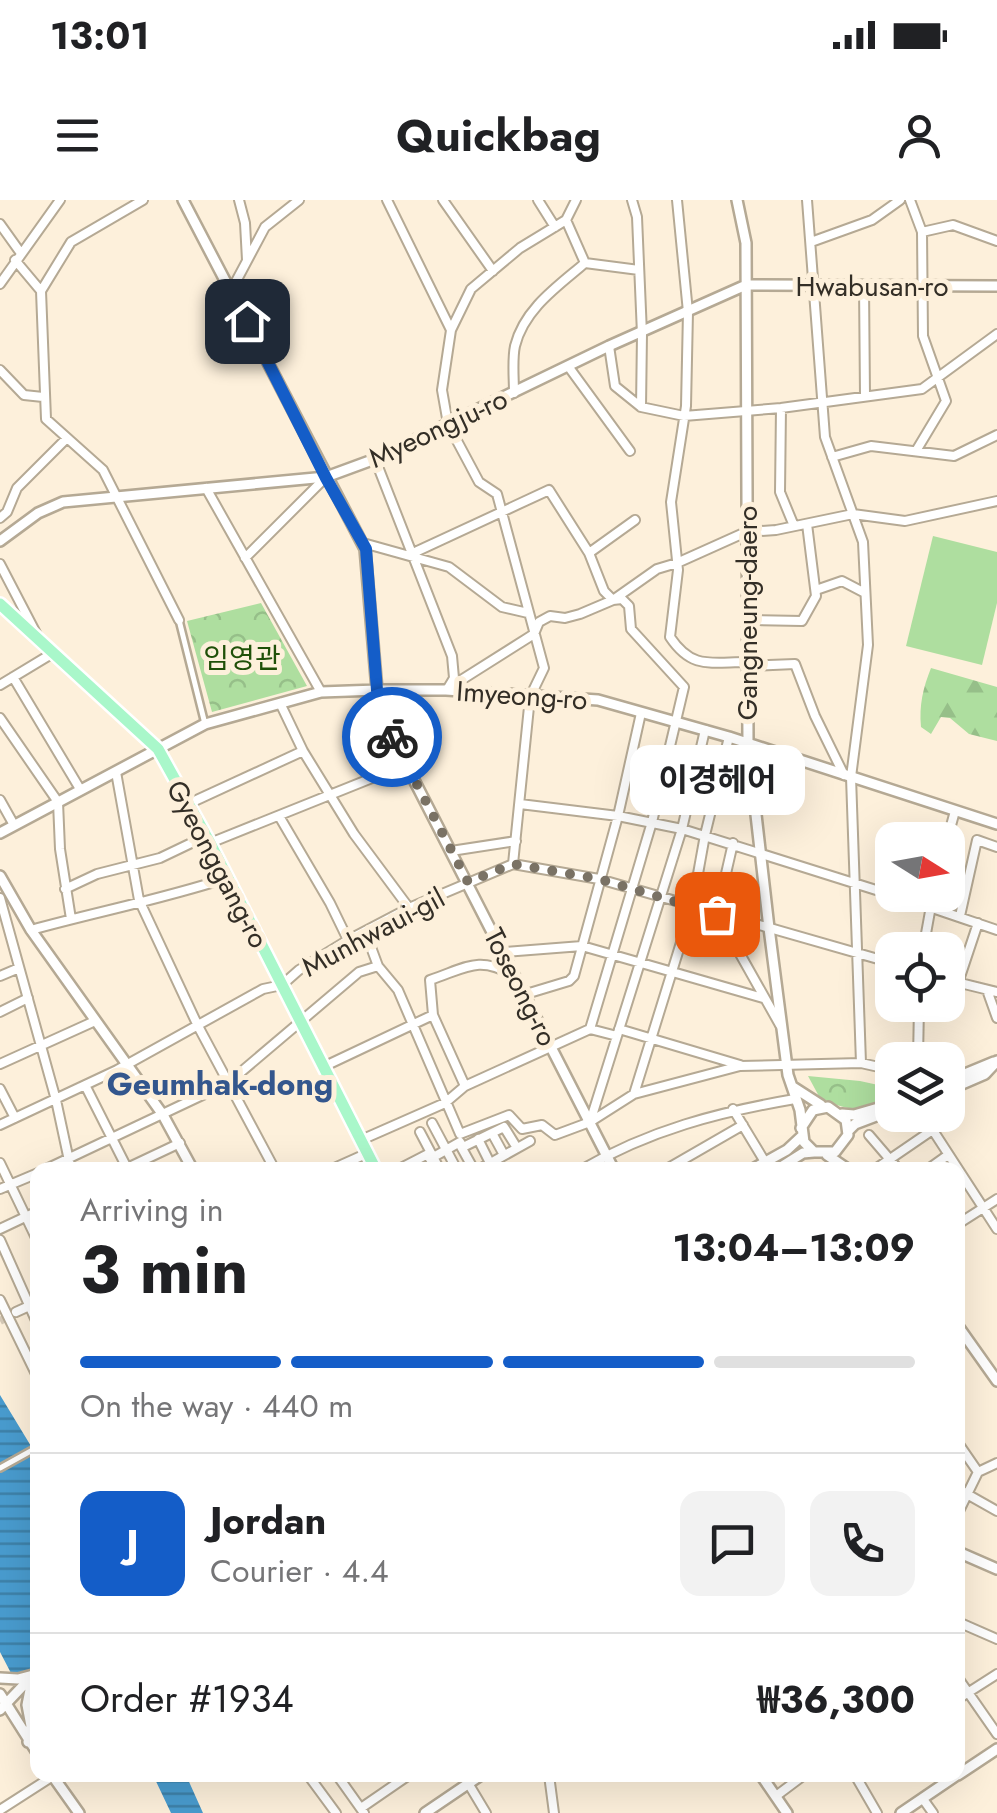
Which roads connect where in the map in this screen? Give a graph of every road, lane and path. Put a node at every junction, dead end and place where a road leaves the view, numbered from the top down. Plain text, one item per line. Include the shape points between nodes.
1 (60, 200) edge
2 (144, 200) edge
3 (184, 200) edge
4 (239, 200) edge
5 (387, 200) edge
6 (443, 200) edge
7 (538, 200) edge
8 (576, 200) edge
9 (632, 200) edge
10 (676, 200) edge
11 (737, 200) edge
12 (807, 200) edge
13 (900, 200) edge
14 (910, 200) edge
15 (292, 202) edge
16 (566, 220) junction
17 (0, 224) edge
18 (555, 227) junction
19 (922, 232) junction
20 (997, 241) edge
21 (811, 242) junction
22 (18, 256) junction
23 (247, 262) junction
24 (585, 263) junction
25 (639, 270) junction
26 (493, 271) junction
27 (0, 284) edge
28 (746, 285) junction
29 (815, 286) junction
30 (864, 286) junction
31 (921, 286) junction
32 (997, 286) edge
33 (232, 290) junction
34 (42, 291) junction
35 (688, 312) junction
36 (451, 330) junction
37 (642, 334) junction
38 (997, 334) edge
39 (610, 346) junction
40 (568, 366) junction
41 (0, 370) edge
42 (938, 378) junction
43 (514, 393) junction
44 (43, 396) junction
45 (864, 396) junction
46 (822, 401) junction
47 (641, 407) junction
48 (781, 408) junction
49 (746, 412) junction
50 (684, 416) junction
51 (448, 424) junction
52 (997, 435) edge
53 (66, 439) junction
54 (630, 451) dead end
55 (916, 451) junction
56 (832, 457) junction
57 (375, 459) junction
58 (326, 478) junction
59 (206, 488) junction
60 (117, 497) junction
61 (997, 502) edge
62 (501, 511) junction
63 (853, 514) junction
64 (0, 518) edge
65 (635, 520) dead end
66 (807, 524) junction
67 (794, 526) junction
68 (746, 532) junction
69 (0, 541) edge
70 (363, 543) junction
71 (588, 553) junction
72 (411, 554) junction
73 (245, 558) junction
74 (0, 564) edge
75 (677, 564) junction
76 (816, 590) junction
77 (865, 593) junction
78 (614, 600) junction
79 (0, 604) edge
80 (528, 613) junction
81 (179, 620) joint
82 (746, 620) junction
83 (534, 634) junction
84 (40, 640) junction
85 (53, 653) junction
86 (747, 664) junction
87 (12, 677) junction
88 (0, 684) edge
89 (377, 690) junction
90 (446, 690) junction
91 (321, 692) junction
92 (530, 696) junction
93 (280, 703) junction
94 (641, 712) junction
95 (0, 718) edge
96 (677, 722) junction
97 (205, 724) junction
98 (705, 730) junction
99 (729, 737) junction
100 (748, 745) junction
101 (158, 749) junction
102 (303, 752) junction
103 (407, 764) junction
104 (116, 772) junction
105 (847, 776) junction
106 (80, 789) junction
107 (332, 793) junction
108 (0, 800) edge
109 (58, 802) junction
110 (188, 804) junction
111 (520, 804) junction
112 (955, 810) junction
113 (279, 816) junction
114 (618, 816) junction
115 (652, 822) junction
116 (952, 822) edge
117 (997, 824) edge
118 (14, 825) junction
119 (682, 829) junction
120 (0, 833) edge
121 (705, 834) junction
122 (208, 840) junction
123 (516, 841) junction
124 (733, 843) junction
125 (997, 846) edge
126 (451, 851) junction
127 (762, 852) junction
128 (132, 864) junction
129 (513, 864) junction
130 (227, 878) junction
131 (0, 879) edge
132 (599, 879) junction
133 (468, 882) junction
134 (856, 884) junction
135 (65, 889) junction
136 (630, 890) junction
137 (875, 890) edge
138 (660, 896) junction
139 (0, 898) edge
140 (139, 900) junction
141 (692, 907) junction
142 (409, 908) junction
143 (948, 912) edge
144 (717, 914) junction
145 (960, 916) junction
146 (71, 919) junction
147 (978, 923) junction
148 (769, 928) junction
149 (31, 930) junction
150 (997, 930) edge
151 (365, 931) junction
152 (348, 940) junction
153 (582, 946) junction
154 (504, 952) junction
155 (856, 952) junction
156 (611, 954) junction
157 (875, 958) edge
158 (965, 961) edge
159 (640, 963) junction
160 (378, 966) junction
161 (20, 968) junction
162 (670, 971) junction
163 (0, 976) edge
164 (517, 978) junction
165 (965, 984) edge
166 (282, 985) junction
167 (992, 991) edge
168 (526, 994) junction
169 (28, 998) junction
170 (763, 998) junction
171 (0, 1012) edge
172 (432, 1015) junction
173 (997, 1018) edge
174 (95, 1021) junction
175 (300, 1022) junction
176 (411, 1023) junction
177 (198, 1026) junction
178 (783, 1028) junction
179 (590, 1029) junction
180 (618, 1033) junction
181 (649, 1040) junction
182 (41, 1045) junction
183 (551, 1046) junction
184 (997, 1061) edge
185 (786, 1062) junction
186 (861, 1063) junction
187 (0, 1064) edge
188 (124, 1064) junction
189 (322, 1066) junction
190 (740, 1066) junction
191 (875, 1066) edge
192 (965, 1074) edge
193 (228, 1083) junction
194 (965, 1083) edge
195 (85, 1085) junction
196 (791, 1085) junction
197 (465, 1086) junction
198 (0, 1089) edge
199 (634, 1094) junction
200 (796, 1099) junction
201 (56, 1100) junction
202 (444, 1103) junction
203 (828, 1108) junction
204 (734, 1110) junction
205 (875, 1111) edge
206 (841, 1114) junction
207 (875, 1115) edge
208 (163, 1116) junction
209 (445, 1117) dead end
210 (15, 1118) junction
211 (590, 1122) junction
212 (432, 1123) dead end
213 (743, 1124) junction
214 (0, 1125) edge
215 (420, 1132) dead end
216 (492, 1132) junction
217 (801, 1132) junction
218 (929, 1132) edge
219 (932, 1132) edge
220 (870, 1135) dead end
221 (847, 1136) junction
222 (111, 1138) junction
223 (361, 1140) junction
224 (478, 1140) junction
225 (530, 1141) dead end
226 (459, 1142) junction
227 (180, 1143) junction
228 (516, 1148) junction
229 (446, 1149) junction
230 (814, 1152) junction
231 (368, 1153) junction
232 (826, 1154) junction
233 (504, 1155) junction
234 (607, 1155) junction
235 (948, 1155) junction
236 (433, 1157) junction
237 (68, 1158) junction
238 (890, 1158) junction
239 (60, 1162) edge
240 (69, 1162) edge
241 (122, 1162) edge
242 (140, 1162) edge
243 (190, 1162) edge
244 (270, 1162) edge
245 (348, 1162) edge
246 (372, 1162) edge
247 (412, 1162) edge
248 (436, 1162) edge
249 (453, 1162) edge
250 (471, 1162) edge
251 (489, 1162) edge
252 (492, 1162) edge
253 (595, 1162) edge
254 (610, 1162) edge
255 (679, 1162) edge
256 (765, 1162) joint
257 (789, 1162) edge
258 (839, 1162) edge
259 (846, 1162) edge
260 (885, 1162) edge
261 (893, 1162) edge
262 (939, 1162) edge
263 (951, 1162) edge
264 (0, 1163) edge
265 (30, 1177) edge
266 (12, 1186) junction
267 (0, 1189) edge
268 (965, 1189) edge
269 (997, 1199) edge
270 (982, 1208) junction
271 (30, 1215) edge
272 (25, 1218) junction
273 (965, 1219) edge
274 (30, 1227) edge
275 (0, 1229) edge
276 (997, 1229) edge
277 (0, 1240) edge
278 (0, 1300) edge
279 (28, 1306) junction
280 (30, 1310) edge
281 (16, 1312) tunnel mouth
282 (965, 1338) edge
283 (30, 1362) edge
284 (997, 1381) edge
285 (30, 1451) edge
286 (965, 1453) edge
287 (997, 1463) edge
288 (0, 1468) edge
289 (978, 1472) junction
290 (965, 1492) edge
291 (968, 1493) junction
292 (965, 1499) edge
293 (997, 1511) edge
294 (965, 1555) edge
295 (997, 1569) edge
296 (965, 1625) edge
297 (997, 1639) edge
298 (997, 1674) edge
299 (30, 1675) edge
300 (1, 1678) edge
301 (30, 1678) edge
302 (965, 1688) edge
303 (968, 1693) junction
304 (965, 1695) edge
305 (4, 1702) edge
306 (30, 1731) edge
307 (997, 1734) edge
308 (28, 1742) junction
309 (30, 1744) edge
310 (997, 1749) edge
311 (965, 1770) edge
312 (44, 1782) edge
313 (57, 1782) edge
314 (313, 1782) edge
315 (342, 1782) edge
316 (400, 1782) edge
317 (550, 1782) edge
318 (767, 1782) edge
319 (795, 1782) edge
320 (859, 1782) edge
321 (947, 1782) edge
322 (468, 1783) joint
323 (776, 1796) junction
324 (923, 1798) junction
325 (0, 1810) edge
326 (363, 1811) edge
327 (79, 1813) edge
328 (336, 1813) edge
329 (425, 1813) edge
330 (486, 1813) edge
331 (554, 1813) edge
332 (787, 1813) edge
333 (878, 1813) edge
334 (902, 1813) edge
335 (932, 1813) edge

1 - 22 street
2 - 34 street via 72,242
3 - 33 street, Toseong-ro
4 - 23 street
5 - 36 street
6 - 26 street
7 - 18 street
8 - 16 street
9 - 25 street
10 - 35 street
11 - 28 street, Gangneung-daero
12 - 21 street
13 - 21 street via 872,220
14 - 19 street
15 - 23 street via 265,227
16 - 18 street
16 - 24 street
17 - 22 street
18 - 26 street
19 - 20 street via 953,225
19 - 31 street
21 - 29 street
22 - 27 street
22 - 34 street
23 - 33 street
24 - 25 street
24 - 43 street via 524,322 515,348
25 - 37 street
26 - 36 street via 471,290
28 - 29 street, Hwabusan-ro
28 - 35 street, Myeongju-ro
28 - 49 street, Gangneung-daero
29 - 30 street, Hwabusan-ro
29 - 46 street
30 - 31 street, Hwabusan-ro
30 - 45 street
31 - 32 street, Hwabusan-ro
31 - 42 street via 923,336
33 - 58 street, Toseong-ro
34 - 44 street
35 - 37 street, Myeongju-ro
35 - 50 street
36 - 51 street via 442,390
37 - 39 street, Myeongju-ro
37 - 47 street
38 - 42 street
39 - 40 street, Myeongju-ro
39 - 47 street via 615,386
40 - 43 street, Myeongju-ro
40 - 54 street
41 - 44 street via 24,395
42 - 45 street via 922,389
42 - 55 street via 946,400
43 - 51 street, Myeongju-ro
44 - 53 street via 46,419
45 - 46 street
46 - 48 street
46 - 56 street
47 - 50 street
48 - 49 street
48 - 67 street via 780,492
49 - 50 street
49 - 68 street, Gangneung-daero
50 - 75 street via 671,502
51 - 57 street, Myeongju-ro
51 - 62 street via 479,482 497,494
52 - 55 street via 954,456
53 - 60 street via 103,470
53 - 64 street via 17,488
55 - 56 street via 872,446
56 - 63 street
57 - 58 street, Myeongju-ro
57 - 72 street
58 - 59 street, Myeongju-ro
58 - 70 street, Toseong-ro
58 - 73 street
59 - 60 street, Myeongju-ro
59 - 73 street
60 - 69 street, Myeongju-ro via 62,502
60 - 81 street
61 - 63 street via 905,521
62 - 71 street via 549,490
62 - 72 street
62 - 80 street
63 - 66 street
63 - 77 street via 863,542
65 - 71 street
66 - 67 street
66 - 76 street
67 - 68 street
68 - 75 street
68 - 82 street, Gangneung-daero
70 - 72 street
70 - 89 street, Toseong-ro
71 - 78 street
72 - 80 street via 449,567 502,607
72 - 90 street via 452,656 454,678
73 - 91 street
74 - 84 street
75 - 78 street via 657,569
75 - 86 street via 670,637 681,654 695,662
76 - 77 street via 842,582
76 - 82 street via 802,621
77 - 105 street via 868,645
78 - 83 street via 565,618 550,616
78 - 96 street via 629,606 631,629 684,687
79 - 84 main road, Gyeonggang-ro
80 - 83 street
81 - 97 street
82 - 86 street, Gangneung-daero
83 - 90 street
83 - 92 street via 544,668
84 - 85 main road, Gyeonggang-ro
85 - 87 street
85 - 101 main road, Gyeonggang-ro
86 - 100 street, Gangneung-daero
86 - 105 street via 795,664
87 - 88 street
87 - 106 street
89 - 90 street, Imyeong-ro
89 - 91 street, Imyeong-ro
89 - 103 street, Toseong-ro
90 - 92 street, Imyeong-ro
91 - 93 street, Imyeong-ro
92 - 94 street, Imyeong-ro via 598,700
92 - 111 street
93 - 97 street, Imyeong-ro
93 - 102 street
94 - 96 street, Imyeong-ro
94 - 114 street
95 - 109 street
96 - 98 street, Imyeong-ro
96 - 115 street
97 - 101 street, Imyeong-ro
98 - 99 street, Imyeong-ro
98 - 119 street
99 - 100 street, Imyeong-ro
99 - 121 street
100 - 105 street, Imyeong-ro
100 - 127 street, Gangneung-daero
101 - 104 street, Imyeong-ro
101 - 110 main road, Gyeonggang-ro
102 - 107 street
102 - 110 street
103 - 107 street
103 - 126 street, Toseong-ro
104 - 106 street, Imyeong-ro
104 - 128 street
105 - 112 street, Imyeong-ro
105 - 134 street
106 - 109 street, Imyeong-ro
107 - 113 street
107 - 142 street
108 - 118 street
109 - 118 street, Imyeong-ro
109 - 135 street
110 - 122 main road, Gyeonggang-ro
111 - 114 street
111 - 123 street
112 - 116 street
112 - 117 street, Imyeong-ro
113 - 122 street
113 - 152 street
114 - 115 street
114 - 132 street
115 - 119 street
115 - 136 street
118 - 120 street, Imyeong-ro
119 - 121 street
119 - 138 street
121 - 124 street
121 - 141 street
122 - 128 street
122 - 130 main road, Gyeonggang-ro
123 - 126 street
123 - 129 street
124 - 127 street
124 - 144 street
125 - 145 street via 977,840
126 - 133 street, Toseong-ro
127 - 134 street
127 - 148 street, Gangneung-daero
128 - 135 street
128 - 140 street
129 - 132 street
129 - 133 street, Munhwaui-gil
130 - 140 street
130 - 166 main road, Gyeonggang-ro
131 - 149 street
132 - 136 street
132 - 153 street
133 - 142 street, Munhwaui-gil
133 - 154 street, Toseong-ro
134 - 137 street
134 - 155 street
135 - 146 street
136 - 138 street
136 - 156 street
138 - 141 street
138 - 159 street
139 - 161 street
140 - 146 street
140 - 177 street
141 - 144 street
141 - 162 street
142 - 151 street, Munhwaui-gil
143 - 145 street
144 - 148 street
144 - 170 street
145 - 147 street
146 - 149 street
147 - 150 street
147 - 158 street
148 - 155 street
148 - 178 street, Gangneung-daero
149 - 174 street
151 - 152 street, Munhwaui-gil
151 - 160 street
152 - 166 street, Munhwaui-gil
153 - 154 street
153 - 156 street
153 - 168 street via 574,976
154 - 164 street, Toseong-ro
155 - 157 street
155 - 186 street
156 - 159 street
156 - 179 street
159 - 162 street
159 - 180 street
160 - 175 street via 359,972
160 - 176 street via 398,990
161 - 163 street
161 - 169 street
162 - 170 street
162 - 181 street
164 - 168 street, Toseong-ro
164 - 172 street via 492,963 430,980
165 - 167 street
166 - 175 main road, Gyeonggang-ro
166 - 177 street, Munhwaui-gil
167 - 173 street
168 - 183 street, Toseong-ro
169 - 171 street
169 - 182 street
170 - 178 street
172 - 176 street
172 - 197 street
174 - 182 street
174 - 188 street
175 - 189 main road, Gyeonggang-ro
175 - 193 street
176 - 189 street
176 - 202 street
177 - 188 street, Munhwaui-gil
177 - 193 street
178 - 185 street, Gangneung-daero
179 - 180 street
179 - 183 street
180 - 181 street
180 - 211 street
181 - 190 street
181 - 199 street
182 - 187 street
182 - 201 street
183 - 197 street
183 - 211 street, Toseong-ro
184 - 192 street
184 - 194 street
185 - 186 street
185 - 190 street
185 - 196 street, Gangneung-daero
186 - 191 street
188 - 195 street, Munhwaui-gil
188 - 208 street
189 - 223 main road, Gyeonggang-ro
190 - 199 street
193 - 208 street
193 - 244 street
195 - 201 street, Munhwaui-gil
195 - 222 street
196 - 200 street, Gangneung-daero
196 - 203 street
197 - 202 street
198 - 210 street
199 - 211 street
200 - 204 street
200 - 217 street, Gangneung-daero
201 - 210 street, Munhwaui-gil
201 - 237 street
202 - 211 street via 460,1134 510,1114 522,1129 542,1125 555,1136
202 - 223 street
203 - 206 street
203 - 217 street via 813,1110
204 - 213 street
204 - 234 street via 685,1122
205 - 206 street
206 - 221 street
207 - 221 street
208 - 222 street
208 - 227 street
209 - 226 street
210 - 214 street, Munhwaui-gil
211 - 234 street, Toseong-ro
212 - 229 street
213 - 255 street
213 - 256 street
215 - 236 street
216 - 224 street
216 - 228 street via 504,1126
216 - 233 street
217 - 230 street
217 - 256 street via 798,1142
218 - 238 street
219 - 235 street
220 - 238 street
221 - 232 street
221 - 259 street
222 - 237 street
222 - 241 street
223 - 231 main road, Gyeonggang-ro
224 - 226 street via 463,1147
224 - 251 street
225 - 228 street
226 - 229 street
226 - 250 street
227 - 242 street
227 - 243 street
228 - 233 street
229 - 236 street
229 - 249 street
230 - 232 street
230 - 257 street
231 - 245 street
231 - 246 main road, Gyeonggang-ro
232 - 258 street
233 - 252 street
234 - 253 street
234 - 254 street, Toseong-ro
235 - 262 street
235 - 263 street
236 - 247 street
236 - 248 street
237 - 239 street
237 - 240 street
238 - 260 street
238 - 261 street
264 - 266 street
265 - 266 street
266 - 267 street
266 - 272 street
268 - 270 street
269 - 270 street
270 - 273 street
270 - 276 street
271 - 272 street
272 - 274 street
272 - 275 street
277 - 279 street
278 - 283 street
279 - 280 street
279 - 281 street
282 - 284 street
285 - 288 street
286 - 289 street
287 - 289 street
289 - 291 street
290 - 291 street
291 - 292 street
291 - 293 street
294 - 295 street
296 - 297 street
298 - 303 street
299 - 300 street
301 - 305 street
302 - 303 street
303 - 304 street
303 - 307 street
305 - 308 street
306 - 308 street
308 - 309 street
310 - 311 street
312 - 325 street
313 - 327 street
314 - 328 street
315 - 326 street
316 - 326 street
317 - 331 street
318 - 323 street
319 - 323 street
320 - 333 street
321 - 324 street
322 - 329 street
322 - 330 street
323 - 332 street
324 - 334 street
324 - 335 street

